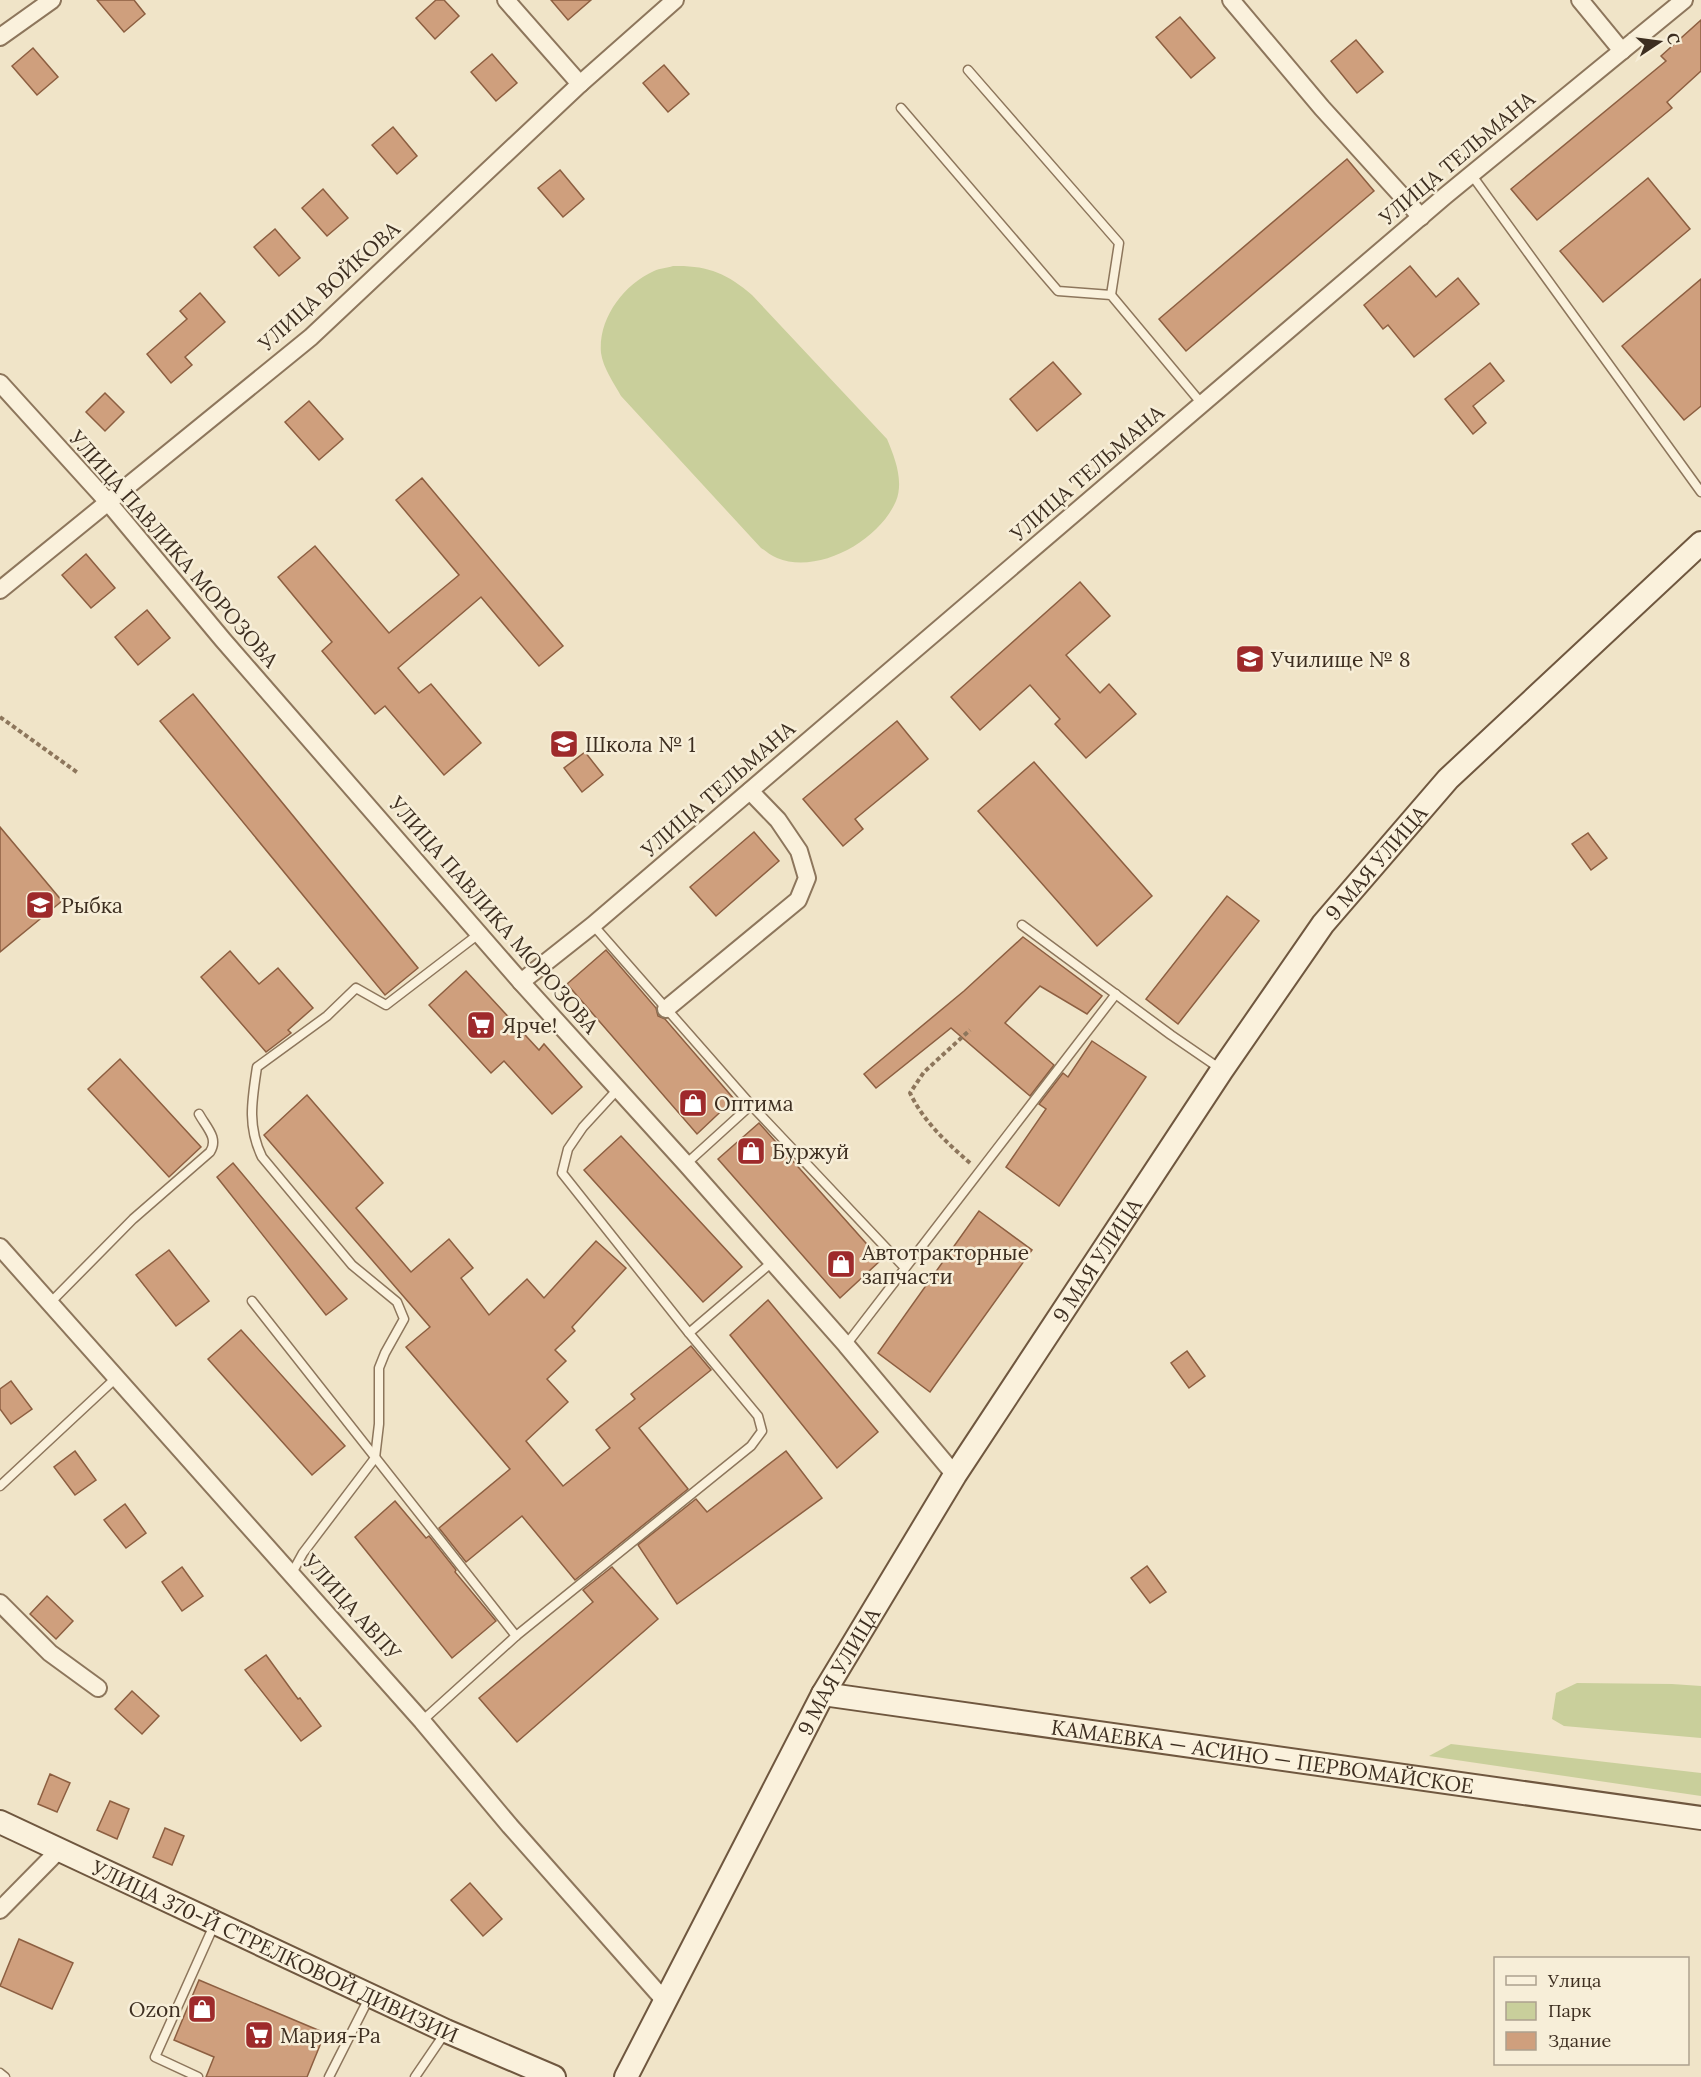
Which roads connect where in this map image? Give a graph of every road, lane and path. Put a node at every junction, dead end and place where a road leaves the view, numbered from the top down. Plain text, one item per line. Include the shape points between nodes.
1 (52, 0) edge
2 (506, 0) edge
3 (675, 0) edge
4 (1231, 0) edge
5 (1580, 0) edge
6 (1684, 0) edge
7 (0, 38) edge
8 (1622, 51) junction
9 (968, 70) dead end
10 (580, 84) junction
11 (901, 108) dead end
12 (1471, 174) junction
13 (1421, 217) junction
14 (1111, 295) junction
15 (0, 383) edge
16 (1202, 404) junction
17 (1701, 492) edge
18 (108, 502) junction
19 (1701, 543) edge
20 (0, 590) edge
21 (0, 717) edge
22 (78, 773) dead end
23 (750, 791) junction
24 (593, 925) junction
25 (1022, 925) dead end
26 (480, 933) junction
27 (521, 982) junction
28 (1116, 994) junction
29 (666, 1009) junction
30 (970, 1030) dead end
31 (1222, 1070) junction
32 (617, 1090) junction
33 (751, 1104) junction
34 (199, 1114) dead end
35 (686, 1164) junction
36 (980, 1171) junction
37 (0, 1247) edge
38 (771, 1263) junction
39 (905, 1268) junction
40 (252, 1301) dead end
41 (50, 1304) junction
42 (689, 1333) junction
43 (846, 1345) junction
44 (116, 1378) junction
45 (375, 1458) junction
46 (955, 1474) junction
47 (0, 1486) edge
48 (292, 1574) junction
49 (0, 1604) edge
50 (516, 1636) junction
51 (98, 1688) dead end
52 (824, 1694) junction
53 (423, 1721) junction
54 (1701, 1818) edge
55 (0, 1822) edge
56 (60, 1849) junction
57 (0, 1910) edge
58 (215, 1922) junction
59 (370, 1995) junction
60 (665, 2001) junction
61 (446, 2031) junction
62 (0, 2073) edge
63 (5, 2077) edge
64 (198, 2077) edge
65 (329, 2077) edge
66 (415, 2077) edge
67 (554, 2077) edge
68 (626, 2077) edge

1 - 7 street
2 - 10 street
3 - 10 street, УЛИЦА ВОЙКОВА
4 - 13 street
5 - 8 street
6 - 8 street, УЛИЦА ТЕЛЬМАНА
8 - 12 street, УЛИЦА ТЕЛЬМАНА
9 - 14 lane via 1119,243
10 - 18 street, УЛИЦА ВОЙКОВА via 311,337
11 - 14 lane via 1058,291
12 - 13 street, УЛИЦА ТЕЛЬМАНА
12 - 17 lane
13 - 16 street, УЛИЦА ТЕЛЬМАНА
14 - 16 lane
15 - 18 street, УЛИЦА ПАВЛИКА МОРОЗОВА
16 - 23 street, УЛИЦА ТЕЛЬМАНА
18 - 20 street, УЛИЦА ВОЙКОВА
18 - 26 street, УЛИЦА ПАВЛИКА МОРОЗОВА via 223,640
19 - 31 main road, 9 МАЯ УЛИЦА via 1448,779 1323,924
21 - 22 path
23 - 24 street, УЛИЦА ТЕЛЬМАНА
23 - 29 street via 778,819 799,851 807,878 798,900
24 - 27 street, УЛИЦА ТЕЛЬМАНА
24 - 29 lane
25 - 28 lane
26 - 27 street, УЛИЦА ПАВЛИКА МОРОЗОВА
26 - 45 lane via 386,1005 356,988 327,1016 257,1067 251,1112 255,1142 262,1157 352,1265 397,1302 404,1319 379,1368
27 - 32 street, УЛИЦА ПАВЛИКА МОРОЗОВА
28 - 31 lane
28 - 36 lane
29 - 33 lane
30 - 36 path via 924,1072 910,1093 942,1139
31 - 46 main road, 9 МАЯ УЛИЦА
32 - 35 street, УЛИЦА ПАВЛИКА МОРОЗОВА
32 - 42 lane via 568,1149 562,1173
33 - 35 lane
33 - 39 lane
34 - 41 lane via 214,1138 210,1152 133,1219
35 - 38 street, УЛИЦА ПАВЛИКА МОРОЗОВА
36 - 39 lane
37 - 41 street, УЛИЦА АВПУ
38 - 42 lane
38 - 43 street, УЛИЦА ПАВЛИКА МОРОЗОВА
39 - 43 lane
40 - 45 lane
41 - 44 street, УЛИЦА АВПУ
42 - 50 lane via 758,1416 762,1431 751,1446
43 - 46 street, УЛИЦА ПАВЛИКА МОРОЗОВА
44 - 47 lane
44 - 48 street, УЛИЦА АВПУ
45 - 48 lane via 303,1553
45 - 50 lane
46 - 52 main road, 9 МАЯ УЛИЦА
48 - 53 street, УЛИЦА АВПУ
49 - 51 street via 50,1653
50 - 53 lane
52 - 54 main road, КАМАЕВКА — АСИНО — ПЕРВОМАЙСКОЕ
52 - 60 main road, 9 МАЯ УЛИЦА
53 - 60 street, УЛИЦА АВПУ
55 - 56 main road, УЛИЦА 370-Й СТРЕЛКОВОЙ ДИВИЗИИ
56 - 57 street
56 - 58 main road, УЛИЦА 370-Й СТРЕЛКОВОЙ ДИВИЗИИ
58 - 59 main road, УЛИЦА 370-Й СТРЕЛКОВОЙ ДИВИЗИИ
58 - 64 lane via 155,2057
59 - 61 main road, УЛИЦА 370-Й СТРЕЛКОВОЙ ДИВИЗИИ
59 - 65 lane
60 - 68 main road, 9 МАЯ УЛИЦА
61 - 66 lane
61 - 67 main road, УЛИЦА 370-Й СТРЕЛКОВОЙ ДИВИЗИИ
62 - 63 lane

